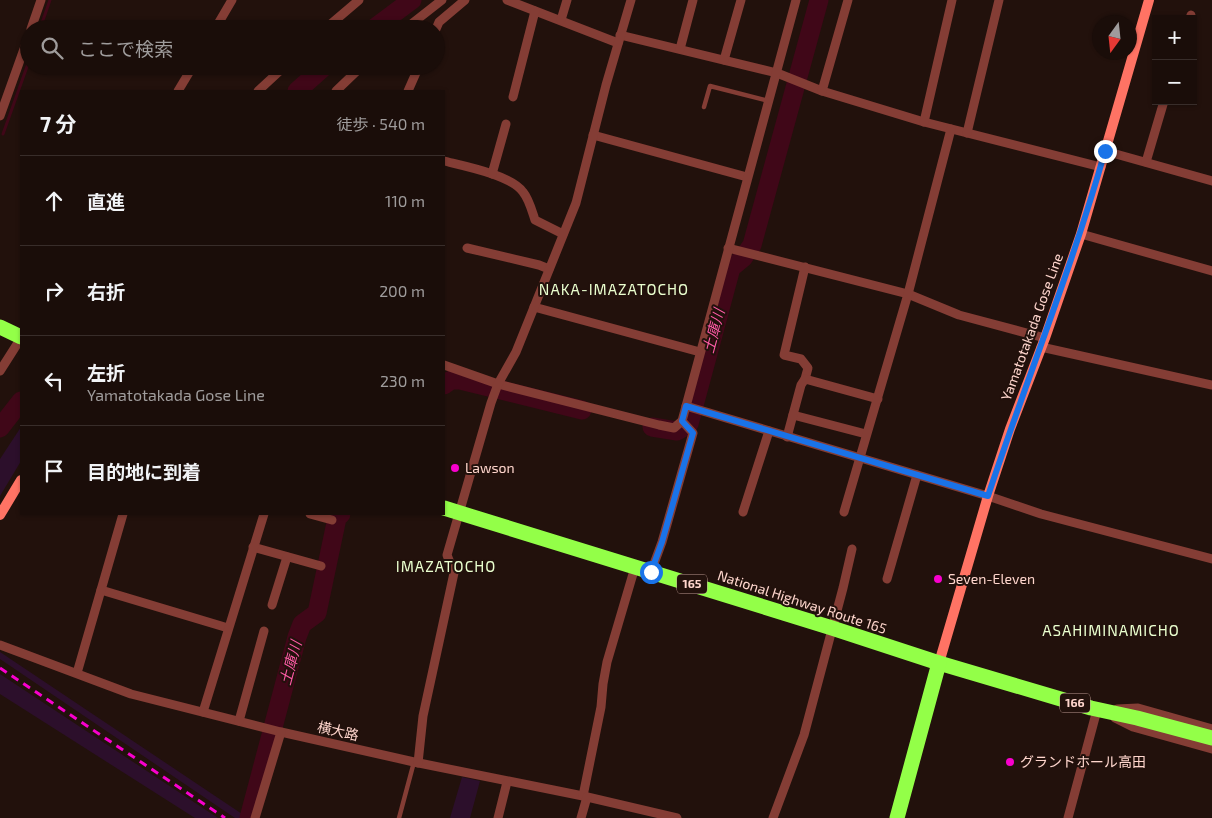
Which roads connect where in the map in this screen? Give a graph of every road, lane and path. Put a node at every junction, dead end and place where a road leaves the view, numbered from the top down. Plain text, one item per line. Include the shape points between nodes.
1 (41, 0) edge
2 (232, 0) edge
3 (358, 0) edge
4 (442, 0) edge
5 (465, 0) edge
6 (507, 0) edge
7 (566, 0) edge
8 (631, 0) edge
9 (693, 0) edge
10 (741, 0) edge
11 (796, 0) edge
12 (848, 0) edge
13 (952, 0) edge
14 (999, 0) edge
15 (1150, 0) edge
16 (535, 11) junction
17 (34, 20) edge
18 (220, 20) edge
19 (335, 20) edge
20 (416, 20) edge
21 (441, 20) edge
22 (561, 20) junction
23 (619, 39) junction
24 (680, 49) junction
25 (20, 60) edge
26 (724, 60) junction
27 (777, 73) junction
28 (187, 75) edge
29 (275, 75) edge
30 (353, 75) edge
31 (415, 75) edge
32 (179, 90) edge
33 (259, 90) edge
34 (337, 90) edge
35 (408, 90) edge
36 (822, 91) junction
37 (513, 97) dead end
38 (769, 101) junction
39 (1163, 105) edge
40 (704, 107) dead end
41 (0, 116) edge
42 (924, 122) junction
43 (506, 124) dead end
44 (951, 129) junction
45 (967, 133) junction
46 (593, 135) junction
47 (1105, 151) junction
48 (445, 161) edge
49 (1146, 162) junction
50 (1101, 167) junction
51 (492, 174) junction
52 (747, 177) junction
53 (1212, 181) edge
54 (564, 234) junction
55 (1081, 234) junction
56 (467, 248) dead end
57 (728, 248) junction
58 (805, 267) junction
59 (549, 269) junction
60 (1212, 271) edge
61 (908, 294) junction
62 (534, 307) junction
63 (0, 327) edge
64 (20, 337) edge
65 (20, 339) edge
66 (1043, 343) junction
67 (700, 352) junction
68 (445, 365) edge
69 (0, 371) edge
70 (805, 379) junction
71 (498, 384) junction
72 (1212, 385) edge
73 (878, 399) junction
74 (686, 406) junction
75 (793, 414) junction
76 (685, 424) junction
77 (769, 431) junction
78 (866, 434) junction
79 (787, 437) junction
80 (860, 458) junction
81 (917, 475) junction
82 (20, 482) edge
83 (988, 496) junction
84 (445, 508) edge
85 (744, 512) dead end
86 (844, 512) dead end
87 (460, 513) junction
88 (0, 515) edge
89 (123, 515) edge
90 (264, 515) edge
91 (314, 515) edge
92 (332, 520) dead end
93 (254, 548) junction
94 (852, 549) dead end
95 (287, 557) junction
96 (1212, 559) edge
97 (321, 566) dead end
98 (635, 567) junction
99 (651, 572) junction
100 (887, 579) dead end
101 (101, 590) junction
102 (272, 605) dead end
103 (228, 628) junction
104 (832, 628) junction
105 (264, 631) dead end
106 (0, 645) edge
107 (939, 663) junction
108 (76, 673) junction
109 (1097, 710) junction
110 (203, 712) junction
111 (239, 721) junction
112 (1212, 729) edge
113 (275, 730) junction
114 (1212, 738) edge
115 (1212, 749) edge
116 (416, 763) junction
117 (507, 782) junction
118 (585, 797) junction
119 (256, 818) edge
120 (398, 818) edge
121 (498, 818) edge
122 (581, 818) edge
123 (677, 818) edge
124 (773, 818) edge
125 (897, 818) edge
126 (1068, 818) edge

1 - 17 street
2 - 18 street
3 - 19 street
4 - 20 street
5 - 21 street
6 - 16 street
7 - 22 street
8 - 23 street
9 - 24 street
10 - 26 street
11 - 27 street
12 - 36 street
13 - 42 street
14 - 45 street
15 - 47 main road, Yamatotakada Gose Line
16 - 22 street
16 - 37 street
22 - 23 street
23 - 24 street
23 - 46 street
24 - 26 street
25 - 41 street
26 - 27 street
27 - 36 street
27 - 38 street
28 - 32 street
29 - 33 street
30 - 34 street
31 - 35 street
36 - 42 street
38 - 40 lane via 710,86
38 - 52 street
39 - 49 street
42 - 44 street
43 - 51 street
44 - 45 street
44 - 61 street
45 - 50 street
46 - 52 street
46 - 54 street via 576,203
47 - 49 street
47 - 50 main road, Yamatotakada Gose Line
48 - 51 street
49 - 53 street
50 - 55 main road, Yamatotakada Gose Line
51 - 54 street via 516,185 523,192 535,220
52 - 57 street
54 - 59 street
55 - 60 street
55 - 66 main road, Yamatotakada Gose Line
56 - 59 street
57 - 58 street
57 - 67 street
58 - 61 street
58 - 70 street via 784,355 801,359 808,368
59 - 62 street
61 - 66 street
61 - 73 street
62 - 67 street
62 - 71 street via 516,352
63 - 64 highway
65 - 69 street
66 - 72 street
66 - 83 main road, Yamatotakada Gose Line
67 - 74 street
68 - 71 street
70 - 73 street
70 - 75 street
71 - 76 street via 659,425 674,428
71 - 87 street
73 - 78 street
74 - 76 street
74 - 77 street
75 - 78 street
75 - 79 street
76 - 99 street via 693,433
77 - 79 street
77 - 85 street
78 - 80 street
79 - 80 street
80 - 81 street
80 - 86 street
81 - 83 street
81 - 100 street
82 - 88 main road
83 - 96 street via 1041,514
83 - 107 main road, Yamatotakada Gose Line
84 - 87 highway, National Highway Route 165 / 165
87 - 98 highway, National Highway Route 165 / 165
87 - 116 street via 448,555 454,573
89 - 101 street
90 - 93 street
91 - 92 street
93 - 95 street
93 - 103 street
94 - 104 street
95 - 97 street
95 - 102 street
98 - 99 highway, National Highway Route 165 / 165
98 - 118 street via 607,662
99 - 104 highway, National Highway Route 165 / 165
101 - 103 street
101 - 108 street
103 - 110 street
104 - 107 highway, National Highway Route 165 / 165
104 - 124 street via 804,735
105 - 111 street
106 - 108 street, 横大路
107 - 109 highway, 166
107 - 125 highway
108 - 110 street, 横大路 via 131,694
109 - 112 street via 1138,708
109 - 114 highway, 166
109 - 115 street via 1133,727
109 - 126 street
110 - 111 street, 横大路
111 - 113 street, 横大路
113 - 116 street, 横大路
113 - 119 street
116 - 117 street, 横大路
116 - 120 lane
117 - 118 street, 横大路
117 - 121 street
118 - 122 street
118 - 123 street, 横大路

